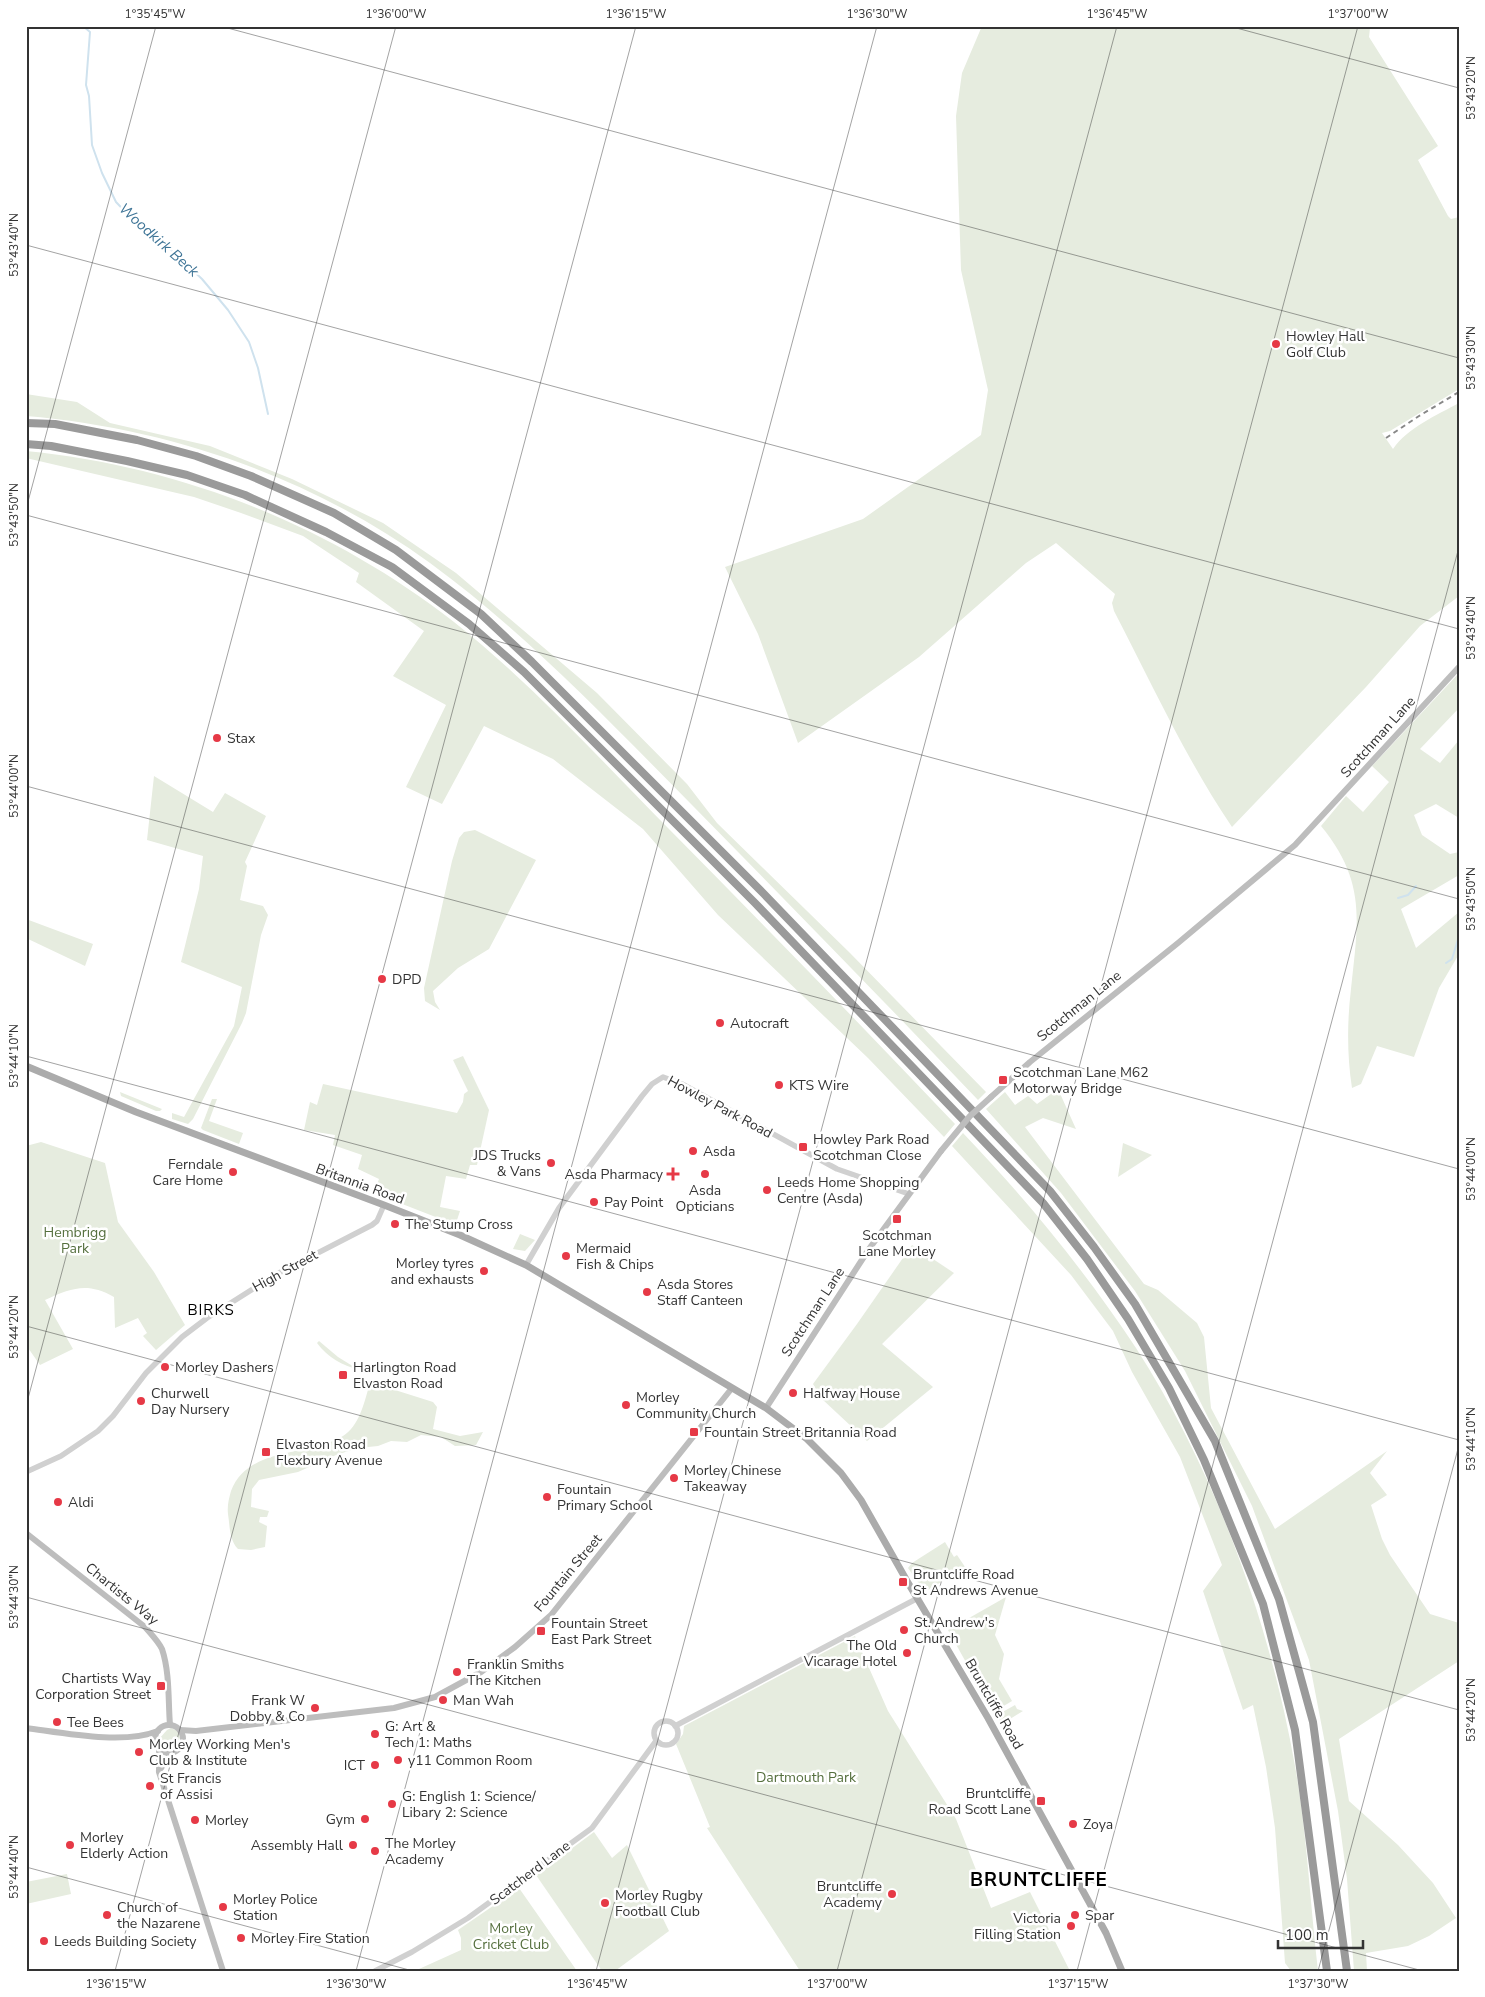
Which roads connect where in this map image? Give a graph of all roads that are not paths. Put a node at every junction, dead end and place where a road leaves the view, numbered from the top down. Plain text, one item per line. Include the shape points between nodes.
1 (26, 423) edge
2 (26, 444) edge
3 (1459, 667) edge
4 (26, 1064) edge
5 (909, 1194) junction
6 (384, 1205) junction
7 (526, 1265) junction
8 (732, 1388) junction
9 (766, 1408) junction
10 (26, 1472) edge
11 (26, 1533) edge
12 (918, 1598) junction
13 (170, 1726) junction
14 (676, 1726) junction
15 (26, 1728) edge
16 (180, 1730) junction
17 (158, 1731) junction
18 (196, 1731) junction
19 (146, 1736) junction
20 (656, 1741) junction
21 (156, 1742) junction
22 (183, 1742) junction
23 (159, 1748) junction
24 (171, 1753) junction
25 (159, 1772) junction
26 (223, 1971) edge
27 (374, 1971) edge
28 (1122, 1971) edge
29 (1327, 1971) edge
30 (1347, 1971) edge

1 - 30 highway via 55,424 137,440 196,456 252,476 334,513 396,550 480,614 532,662 764,894 1050,1191 1135,1304 1215,1441 1280,1599 1314,1722
2 - 29 highway via 127,460 245,496 326,532 392,567 469,624 524,672 755,903 1043,1202 1128,1318 1169,1388 1204,1460 1264,1604 1295,1730
3 - 5 main road, Scotchman Lane, bridge via 1289,850 1030,1062 970,1116
4 - 6 main road, Britannia Road via 136,1112
5 - 7 street, Howley Park Road via 837,1170 663,1076 642,1096 559,1208
5 - 9 main road, Scotchman Lane
6 - 7 main road, Britannia Road
6 - 10 street, High Street via 380,1217 372,1225 269,1278 182,1337 139,1380 98,1431 61,1456
7 - 8 main road, Britannia Road
8 - 9 main road, Bruntcliffe Road
8 - 18 main road, Fountain Street via 551,1615 516,1647 481,1672 435,1696 394,1708
9 - 12 main road, Bruntcliffe Road via 807,1439 841,1473 861,1500
11 - 13 main road, Chartists Way via 154,1637 162,1649 166,1668
12 - 14 street
12 - 28 main road, Bruntcliffe Road via 1024,1782 1104,1929
13 - 16 main road
13 - 17 main road
14 - 20 street via 675,1741 667,1745
14 - 20 street via 665,1720 657,1724 653,1733
15 - 19 main road via 107,1737
16 - 18 main road, Fountain Street
16 - 22 main road
17 - 19 main road
17 - 21 main road
18 - 22 main road
19 - 21 main road
20 - 27 street, Scatcherd Lane via 592,1828 468,1918
21 - 23 main road
22 - 24 main road via 178,1750
23 - 24 main road
23 - 25 main road
24 - 25 main road
25 - 26 main road

